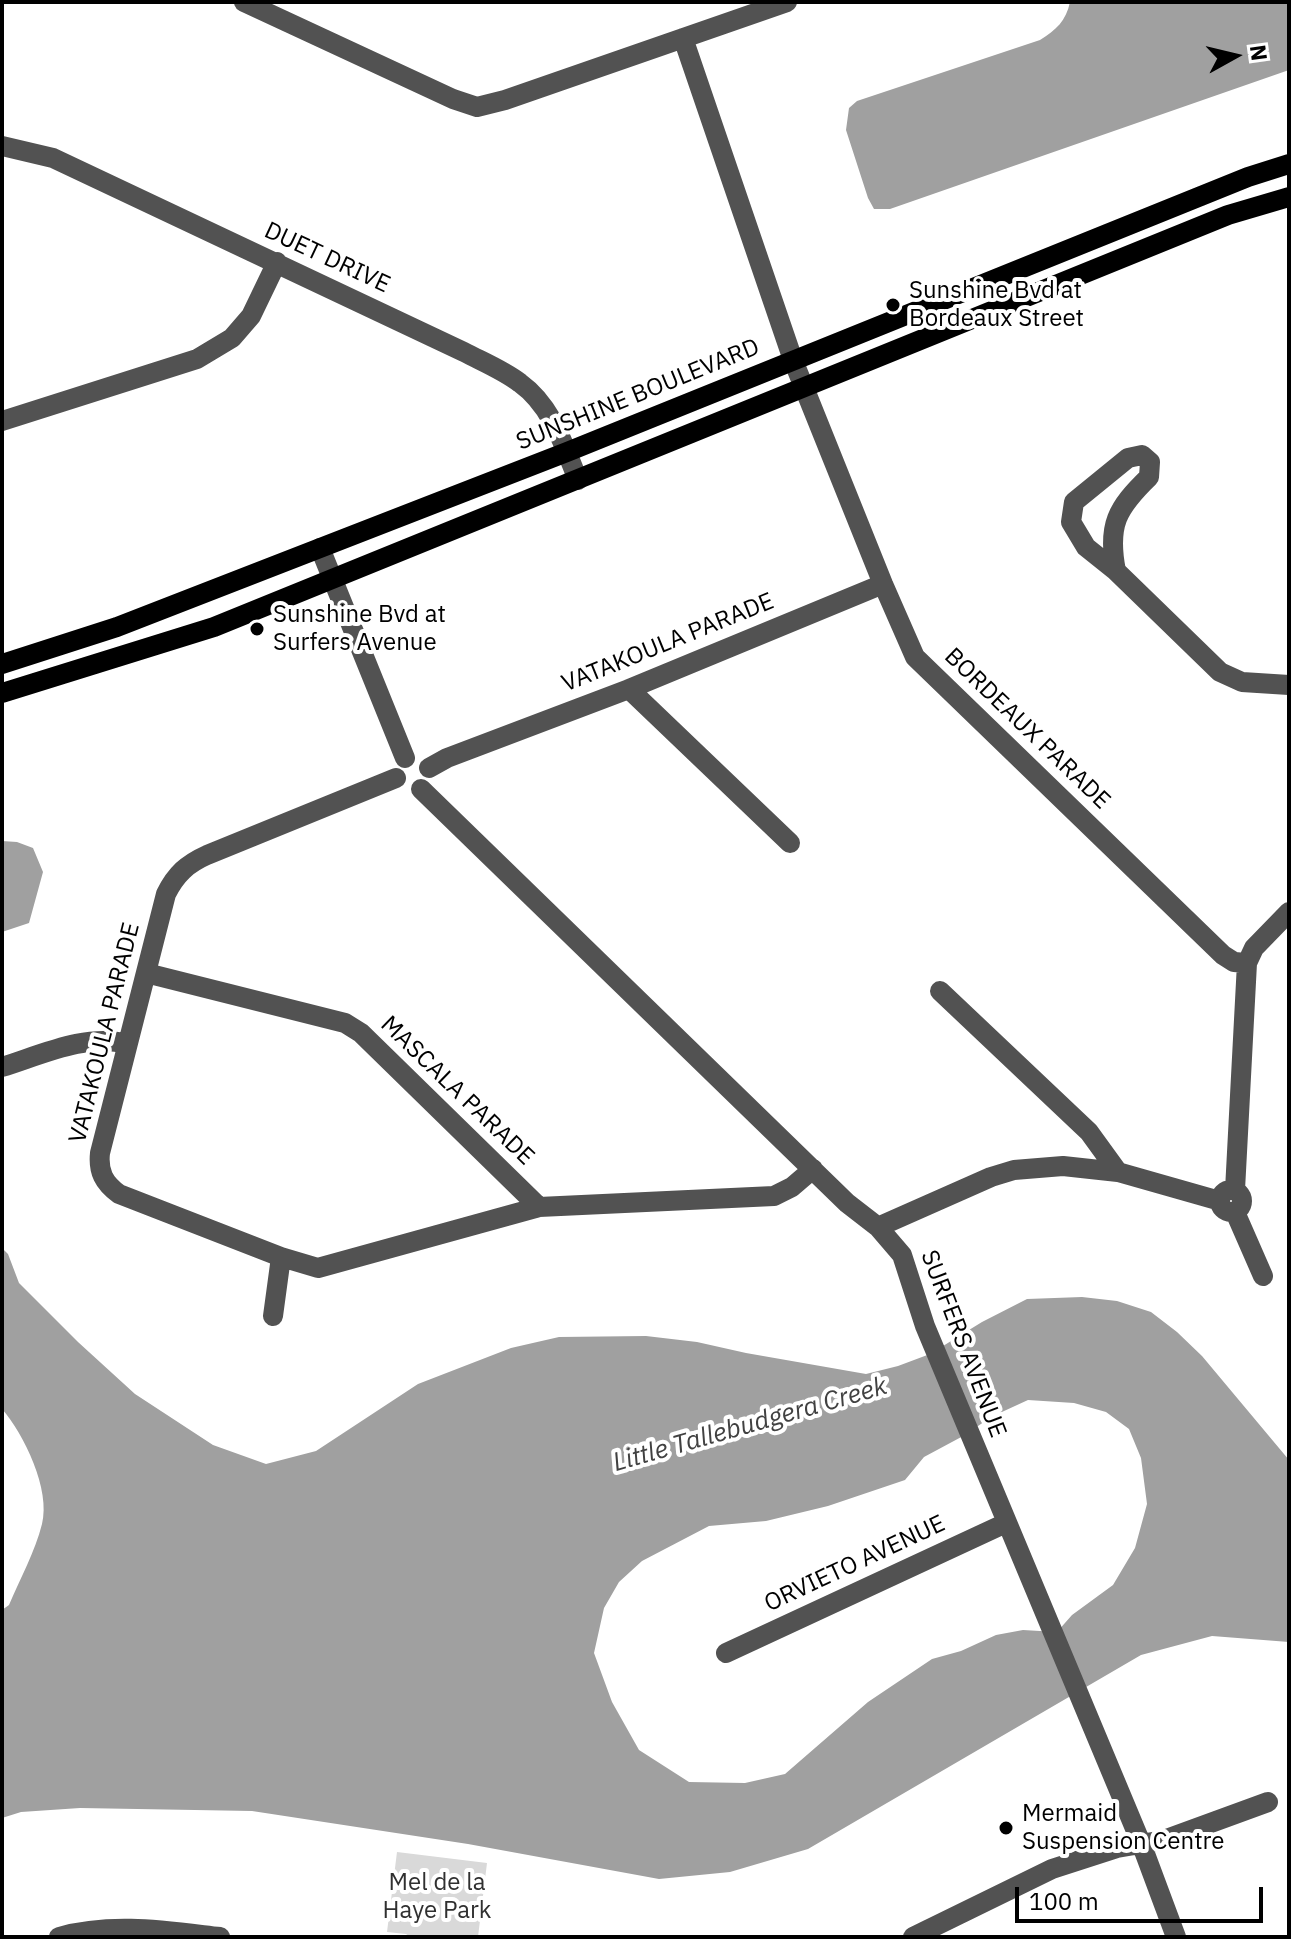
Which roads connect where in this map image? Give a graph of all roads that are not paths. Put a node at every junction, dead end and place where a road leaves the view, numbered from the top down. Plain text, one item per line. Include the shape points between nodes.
1 (244, 2) edge
2 (787, 2) edge
3 (683, 38) junction
4 (2, 146) edge
5 (1289, 164) edge
6 (1289, 197) edge
7 (277, 262) junction
8 (793, 360) junction
9 (804, 388) junction
10 (2, 421) edge
11 (567, 452) junction
12 (578, 480) junction
13 (320, 548) junction
14 (1116, 571) junction
15 (332, 581) junction
16 (883, 584) junction
17 (2, 664) edge
18 (1289, 685) edge
19 (629, 689) junction
20 (2, 693) edge
21 (405, 758) junction
22 (429, 768) junction
23 (396, 778) junction
24 (421, 789) junction
25 (790, 843) dead end
26 (1289, 912) edge
27 (1247, 963) junction
28 (146, 973) junction
29 (940, 991) dead end
30 (127, 1044) junction
31 (2, 1067) edge
32 (813, 1169) junction
33 (1118, 1172) junction
34 (1230, 1201) junction
35 (539, 1207) junction
36 (878, 1227) junction
37 (281, 1257) junction
38 (1263, 1276) dead end
39 (273, 1316) dead end
40 (1006, 1523) junction
41 (726, 1653) dead end
42 (1268, 1802) dead end
43 (1141, 1843) junction
44 (95, 1934) edge
45 (59, 1937) edge
46 (220, 1937) edge
47 (913, 1937) edge
48 (1176, 1937) edge

1 - 3 street via 477,107
2 - 3 street
3 - 8 street, BORDEAUX PARADE
4 - 7 street, DUET DRIVE via 53,158
5 - 8 main road, SUNSHINE BOULEVARD
6 - 9 main road via 1228,215
7 - 10 street via 251,316 232,338 197,359
7 - 11 street, DUET DRIVE via 519,382 544,407
8 - 9 street, BORDEAUX PARADE
8 - 11 main road, SUNSHINE BOULEVARD
9 - 12 main road
9 - 16 street, BORDEAUX PARADE
11 - 12 street, DUET DRIVE
11 - 13 main road, SUNSHINE BOULEVARD
12 - 15 main road
13 - 15 street
13 - 17 main road, SUNSHINE BOULEVARD via 117,627
14 - 14 street via 1086,547 1071,522 1074,502 1128,458 1142,455 1150,462 1149,477 1124,502 1115,524
14 - 18 street via 1220,672 1242,682
15 - 20 main road via 214,627
15 - 21 street
16 - 19 street, VATAKOULA PARADE
16 - 27 street, BORDEAUX PARADE via 915,657 927,670 1223,955
19 - 22 street, VATAKOULA PARADE
19 - 25 street
21 - 22 street via 422,759
21 - 23 street via 397,766
22 - 24 street via 430,777
23 - 24 street via 404,789
23 - 28 street, VATAKOULA PARADE via 189,863 166,894
24 - 32 street, SURFERS AVENUE
26 - 27 street via 1254,948
27 - 34 street
28 - 30 street, VATAKOULA PARADE
28 - 35 street, MASCALA PARADE via 345,1023
29 - 33 street via 1089,1132
30 - 31 street via 93,1040
30 - 37 street, VATAKOULA PARADE via 100,1153 99,1168 109,1187
32 - 35 street, VATAKOULA PARADE via 774,1196
32 - 36 street, SURFERS AVENUE
33 - 34 street
33 - 36 street via 1063,1166 1014,1170
34 - 38 street
35 - 37 street, VATAKOULA PARADE via 336,1265 318,1268
36 - 40 street, SURFERS AVENUE via 902,1255 925,1326
37 - 39 street
40 - 41 street, ORVIETO AVENUE
40 - 43 street, SURFERS AVENUE
42 - 43 street via 1164,1840
43 - 47 street via 1052,1869
43 - 48 street, SURFERS AVENUE
44 - 45 street
44 - 46 street via 145,1930

